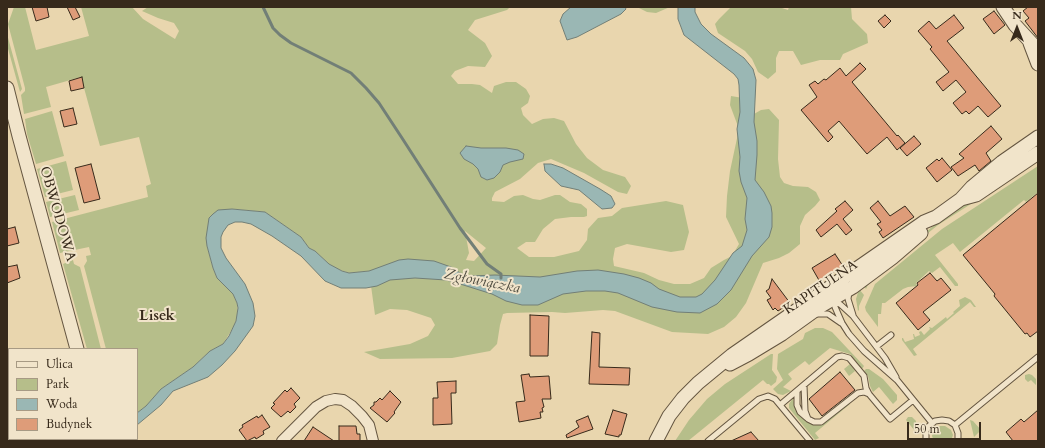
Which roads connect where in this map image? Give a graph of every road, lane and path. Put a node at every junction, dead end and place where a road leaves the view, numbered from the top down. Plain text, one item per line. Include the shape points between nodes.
1 (1003, 7) edge
2 (1034, 46) edge
3 (1038, 64) edge
4 (7, 88) edge
5 (1038, 137) edge
6 (1038, 153) edge
7 (962, 199) junction
8 (936, 217) junction
9 (851, 272) junction
10 (853, 287) junction
11 (813, 299) junction
12 (833, 300) junction
13 (853, 316) junction
14 (803, 320) junction
15 (842, 323) junction
16 (891, 335) dead end
17 (877, 346) junction
18 (77, 348) edge
19 (1038, 357) edge
20 (714, 371) junction
21 (897, 380) junction
22 (804, 385) junction
23 (797, 391) junction
24 (870, 394) junction
25 (913, 400) junction
26 (780, 405) junction
27 (808, 419) junction
28 (932, 423) junction
29 (955, 425) junction
30 (282, 441) edge
31 (373, 441) edge
32 (656, 441) edge
33 (708, 441) edge
34 (810, 441) edge
35 (926, 441) edge
36 (958, 441) edge

1 - 2 street
2 - 3 street
4 - 18 street, OBWODOWA
5 - 7 street, KAPITULNA via 1002,162 972,187
6 - 7 street, KAPITULNA via 976,195
7 - 8 street, KAPITULNA
8 - 9 street, KAPITULNA via 924,222
8 - 10 street, KAPITULNA via 892,258
9 - 11 street, KAPITULNA
9 - 12 lane via 835,291
10 - 12 street, KAPITULNA
10 - 13 lane via 848,299
11 - 12 lane via 825,297
11 - 20 street, KAPITULNA via 745,345
12 - 13 lane
12 - 14 street, KAPITULNA
12 - 15 lane
13 - 17 lane
14 - 15 lane via 824,313
14 - 20 street, KAPITULNA via 749,354
15 - 21 lane via 864,350
16 - 17 lane
17 - 21 lane
19 - 29 lane
20 - 32 street, KAPITULNA via 683,398 669,416
21 - 25 lane
22 - 23 lane
22 - 24 lane via 837,357 843,356 849,358 864,376
22 - 27 lane
23 - 26 lane
23 - 27 lane via 798,409
24 - 25 lane via 890,419
24 - 27 lane via 858,393 821,422
25 - 28 lane
26 - 33 lane via 771,397 761,397
26 - 34 lane
28 - 29 lane via 946,420
28 - 35 lane via 926,431
29 - 36 lane
30 - 31 street via 316,407 326,400 335,399 348,403 362,416 369,425

